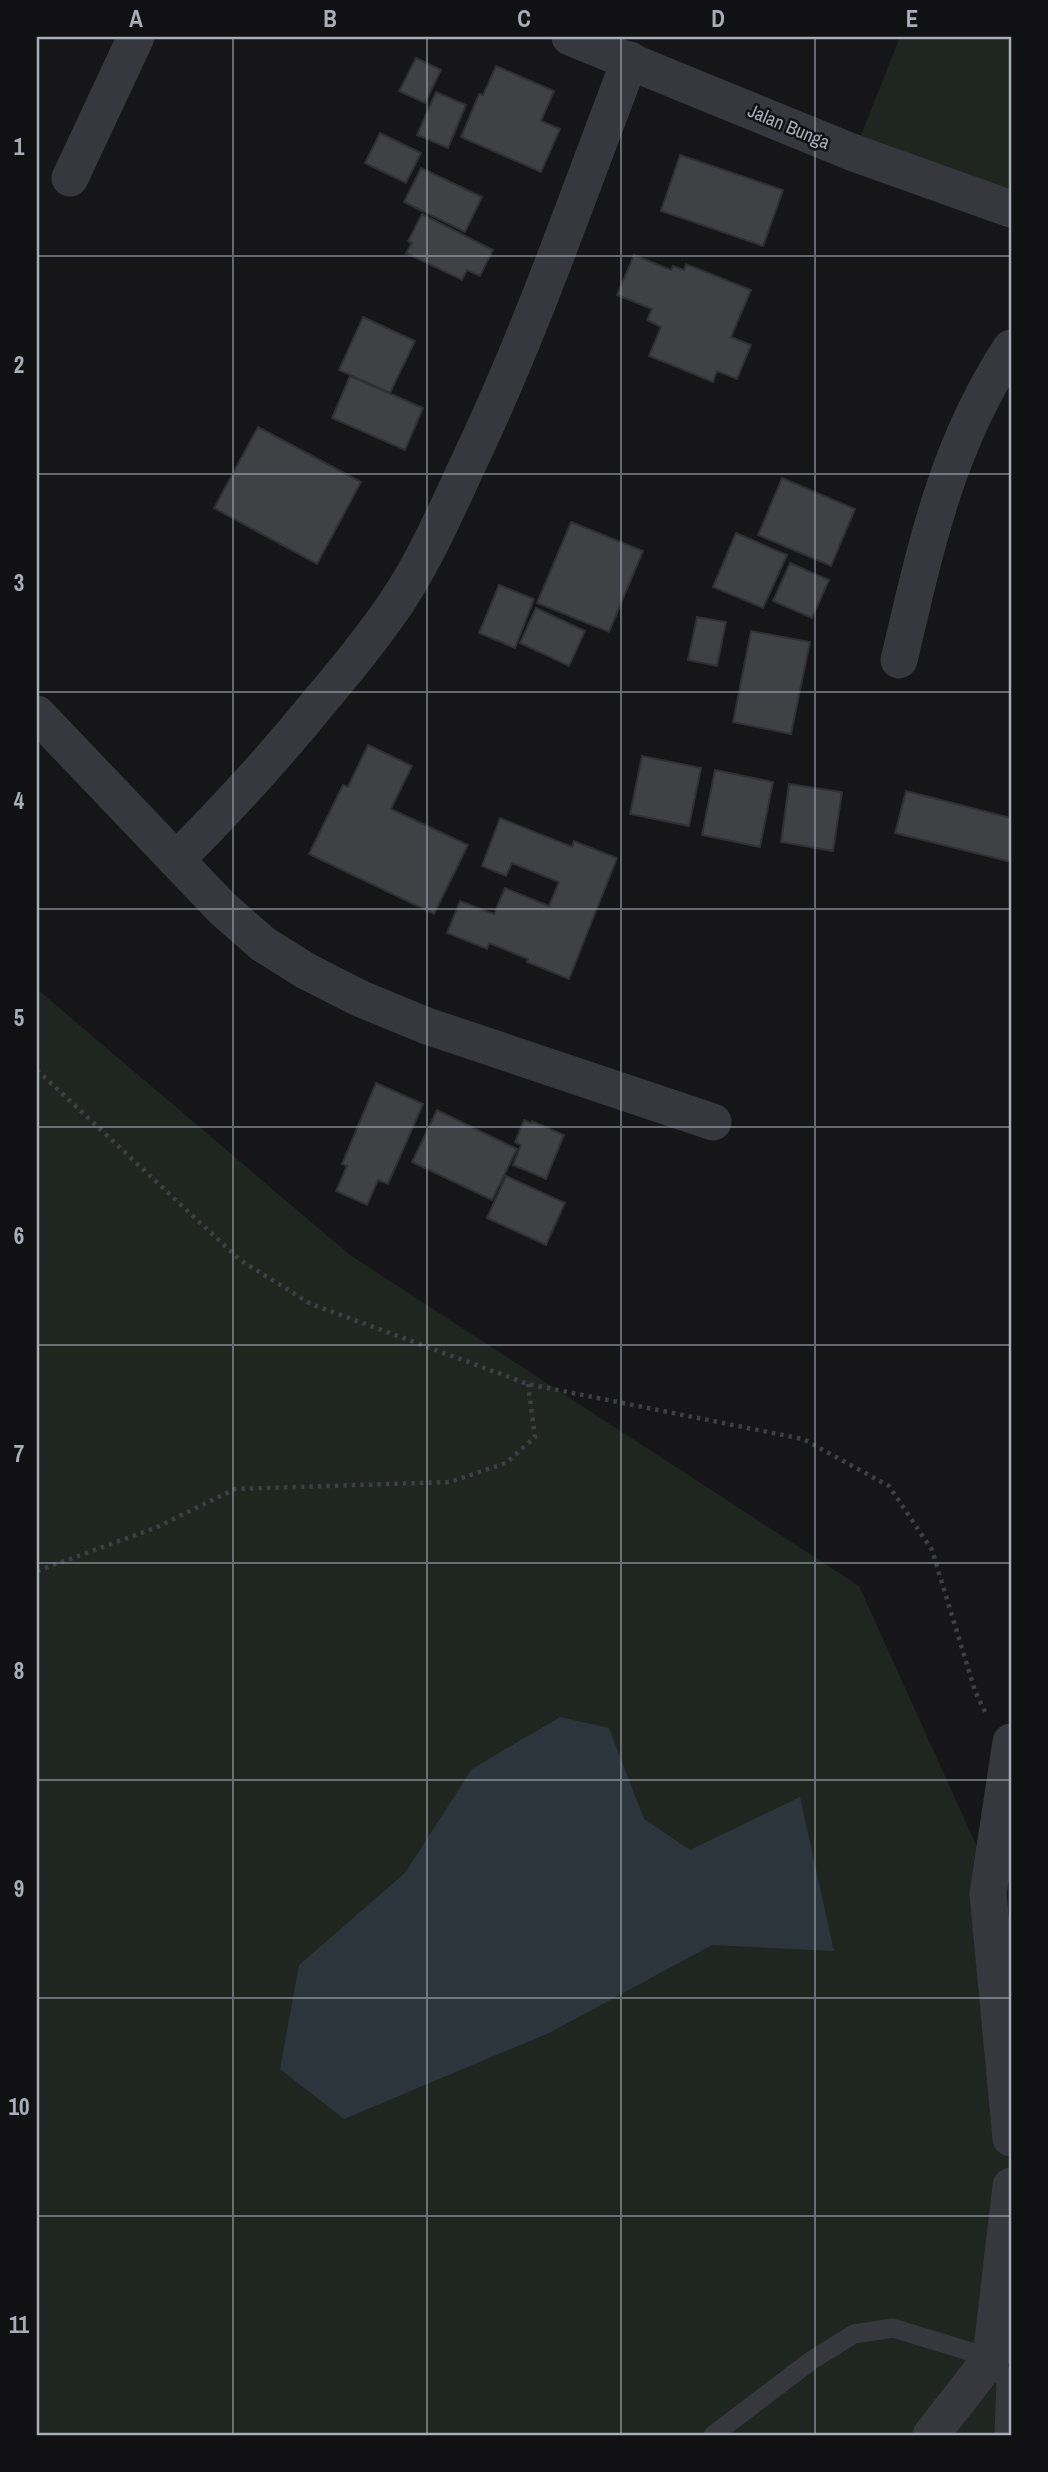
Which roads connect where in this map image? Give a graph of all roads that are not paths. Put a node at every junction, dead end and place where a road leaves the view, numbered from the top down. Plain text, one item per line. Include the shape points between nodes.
1 (136, 37) edge
2 (570, 37) edge
3 (630, 60) junction
4 (70, 178) dead end
5 (1011, 209) edge
6 (1011, 348) edge
7 (899, 660) dead end
8 (37, 714) edge
9 (176, 860) junction
10 (713, 1122) dead end
11 (1009, 1749) edge
12 (1011, 2138) edge
13 (1011, 2186) edge
14 (992, 2358) junction
15 (713, 2435) edge
16 (931, 2435) edge
17 (1004, 2435) edge

1 - 4 street
2 - 3 street, Jalan Bunga
3 - 5 street, Jalan Bunga via 853,153
3 - 9 street via 493,411 402,594 287,742
6 - 7 street via 983,395 943,486
8 - 9 street
9 - 10 street via 263,944 359,998 493,1050
11 - 12 street via 988,1894
13 - 14 street
14 - 15 lane via 893,2328 854,2334
14 - 16 street
14 - 17 lane via 1006,2381

